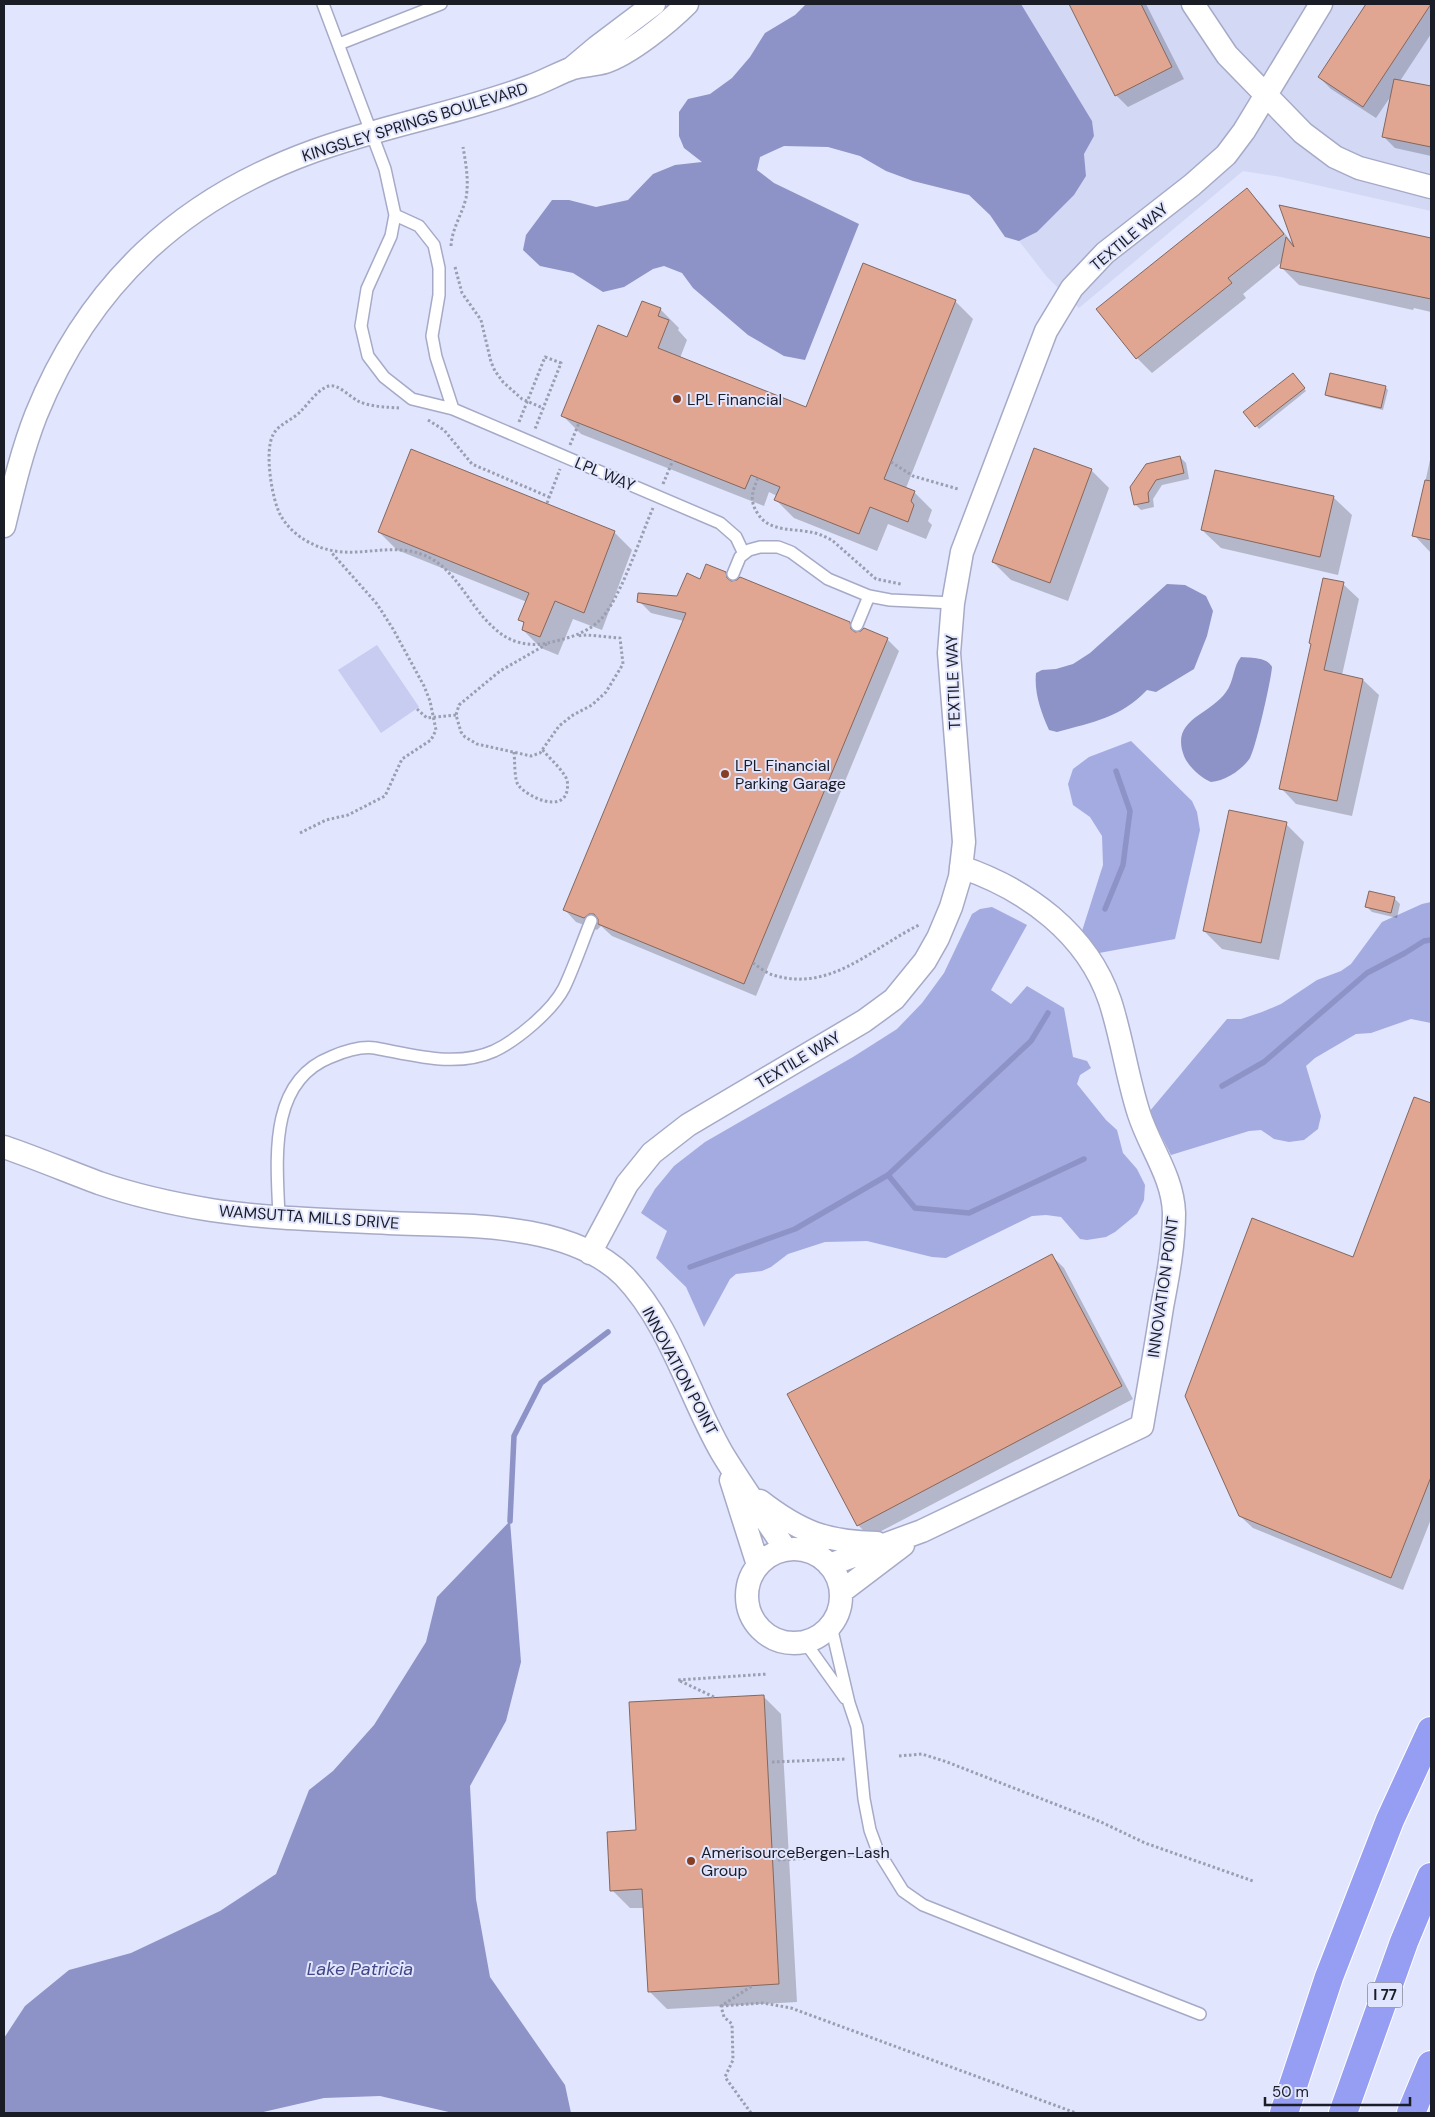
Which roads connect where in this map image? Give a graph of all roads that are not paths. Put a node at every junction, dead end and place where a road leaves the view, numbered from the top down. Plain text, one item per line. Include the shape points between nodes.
1 (323, 4) edge
2 (441, 4) edge
3 (654, 4) edge
4 (687, 4) edge
5 (1193, 4) edge
6 (1321, 4) edge
7 (339, 44) junction
8 (572, 68) junction
9 (1267, 94) junction
10 (370, 133) junction
11 (1431, 187) edge
12 (395, 215) junction
13 (453, 409) junction
14 (4, 526) edge
15 (744, 554) junction
16 (733, 574) dead end
17 (869, 596) junction
18 (953, 603) junction
19 (857, 625) dead end
20 (961, 867) junction
21 (591, 921) dead end
22 (4, 1147) edge
23 (279, 1217) junction
24 (590, 1253) junction
25 (722, 1452) junction
26 (748, 1492) junction
27 (922, 1531) junction
28 (888, 1543) junction
29 (786, 1550) junction
30 (758, 1565) junction
31 (829, 1565) junction
32 (841, 1592) junction
33 (830, 1626) junction
34 (806, 1642) junction
35 (849, 1703) junction
36 (1431, 1731) edge
37 (1431, 1877) edge
38 (1200, 2014) dead end
39 (1431, 2065) edge
40 (1284, 2113) edge
41 (1343, 2113) edge
42 (1411, 2113) edge

1 - 7 lane, LPL WAY
2 - 7 lane
3 - 8 street, KINGSLEY SPRINGS BOULEVARD
4 - 8 street, KINGSLEY SPRINGS BOULEVARD via 634,46 606,62
5 - 9 street via 1228,54
6 - 9 street, TEXTILE WAY
7 - 10 lane, LPL WAY
8 - 10 street, KINGSLEY SPRINGS BOULEVARD via 503,97
9 - 11 street via 1303,133 1335,157 1359,168
9 - 18 street, TEXTILE WAY via 1226,155 1105,253 1072,288 1046,331 962,552
10 - 12 lane, LPL WAY via 385,169
10 - 14 street, KINGSLEY SPRINGS BOULEVARD via 252,177 201,206 165,233 128,268 77,331 56,370 23,452
12 - 13 lane via 419,226 434,245 439,268 439,295 432,336
12 - 13 lane, LPL WAY via 391,236 367,289 361,326 368,356 384,377 412,399
13 - 15 lane, LPL WAY via 720,523 736,538
15 - 16 lane
15 - 17 lane via 760,547 791,552 828,579
17 - 18 lane
17 - 19 lane
18 - 20 street, TEXTILE WAY via 949,654 963,832
20 - 24 street, TEXTILE WAY via 951,907 938,938 914,977 894,1000 688,1125 652,1153 627,1184
20 - 27 street, INNOVATION POINT via 1014,890 1035,904 1070,934 1088,959 1109,1000 1138,1112 1166,1173 1174,1213 1166,1284 1142,1426
21 - 23 lane via 563,990 532,1027 494,1051 457,1060 412,1057 364,1048 348,1050 316,1062 291,1091 279,1125
22 - 23 street, WAMSUTTA MILLS DRIVE via 100,1183 146,1196 208,1210
23 - 24 street, WAMSUTTA MILLS DRIVE via 520,1230 569,1243
24 - 25 street, INNOVATION POINT via 623,1275 645,1303 660,1326
25 - 26 street, INNOVATION POINT
25 - 30 street, INNOVATION POINT
26 - 28 street via 809,1533 844,1541
26 - 29 street, INNOVATION POINT
27 - 28 street, INNOVATION POINT
27 - 32 street, INNOVATION POINT
28 - 31 street, INNOVATION POINT
29 - 30 street via 763,1559
29 - 31 street via 810,1551
30 - 34 street via 747,1587 746,1603 752,1618 762,1631 776,1640 790,1644
31 - 32 street via 840,1583
32 - 33 street via 838,1613
33 - 34 street
33 - 35 lane
34 - 35 lane
35 - 38 lane via 857,1727 870,1830 877,1849 903,1891 923,1905
36 - 40 highway via 1390,1820 1329,1977
37 - 41 highway, I 77 via 1404,1942
39 - 42 highway

